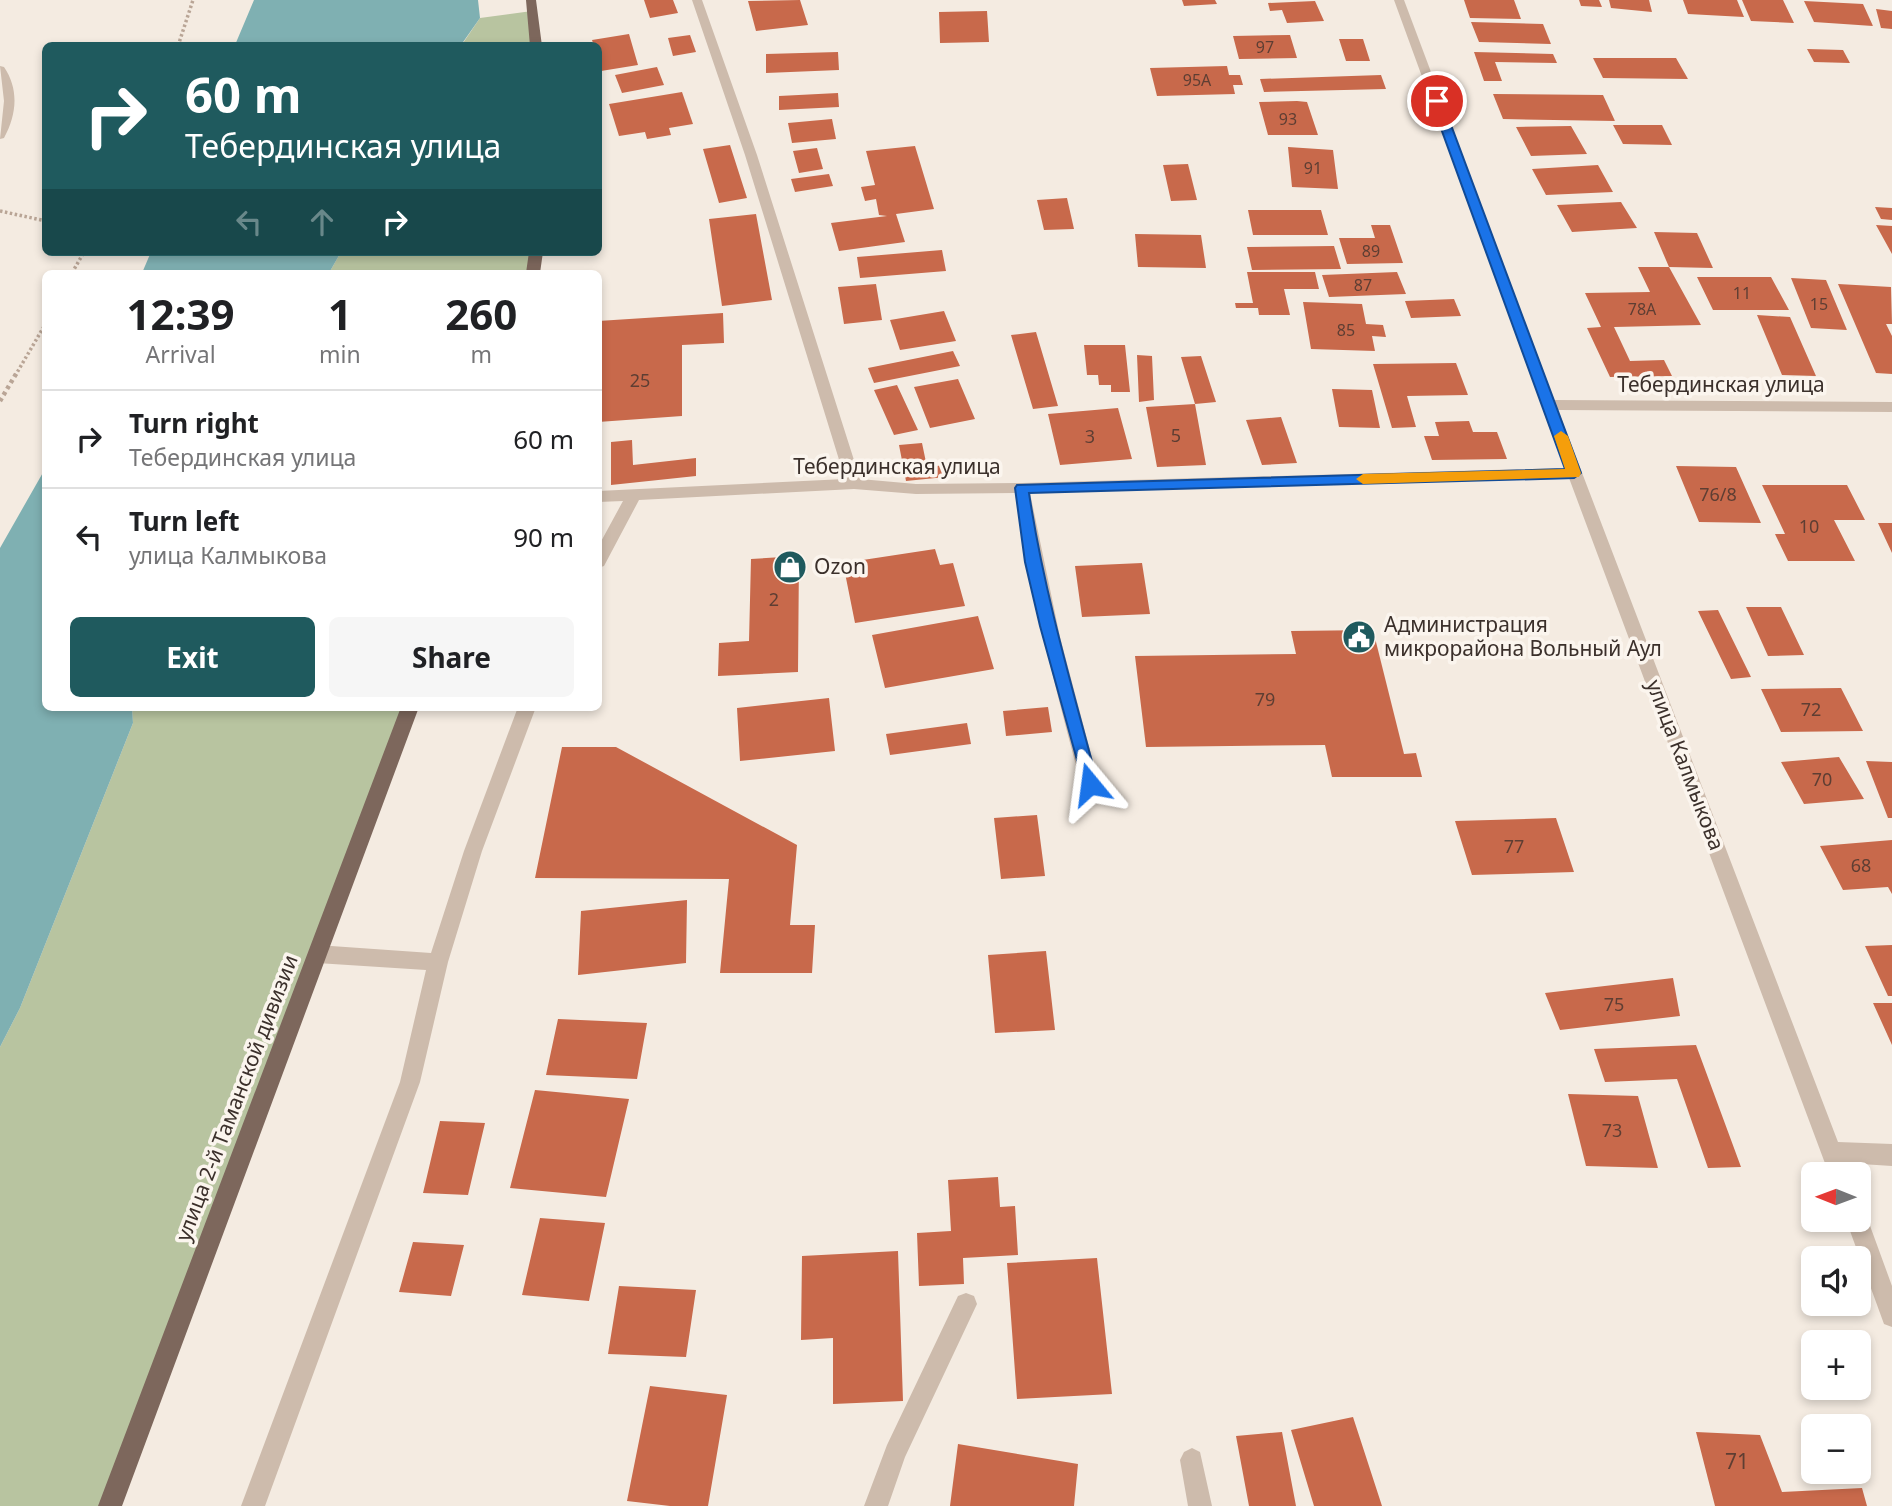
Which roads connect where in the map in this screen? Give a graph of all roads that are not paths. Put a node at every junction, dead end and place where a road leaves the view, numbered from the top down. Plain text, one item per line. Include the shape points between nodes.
1 (531, 0) edge
2 (697, 0) edge
3 (1399, 0) edge
4 (536, 42) edge
5 (0, 69) edge
6 (0, 135) edge
7 (1550, 405) junction
8 (1892, 407) edge
9 (1574, 473) junction
10 (854, 484) junction
11 (1022, 488) junction
12 (633, 497) junction
13 (602, 498) edge
14 (602, 555) edge
15 (408, 711) edge
16 (525, 711) edge
17 (1090, 784) dead end
18 (317, 954) junction
19 (438, 962) junction
20 (1832, 1152) junction
21 (1892, 1155) edge
22 (1836, 1162) edge
23 (1861, 1232) edge
24 (966, 1304) dead end
25 (1892, 1316) edge
26 (1192, 1460) dead end
27 (110, 1506) edge
28 (253, 1506) edge
29 (876, 1506) edge
30 (1200, 1506) edge

1 - 4 main road
2 - 10 street via 751,155
3 - 7 street, улица Калмыкова
5 - 6 street via 6,76 11,104
7 - 8 street, Тебердинская улица
7 - 9 street, улица Калмыкова
9 - 11 street, Тебердинская улица
9 - 20 street, улица Калмыкова
10 - 11 street, Тебердинская улица via 916,489
10 - 12 street, Тебердинская улица
11 - 17 street via 1049,635
12 - 13 street, Тебердинская улица
12 - 14 street
15 - 18 main road, улица 2-й Таманской дивизии
16 - 19 street via 472,851
18 - 19 street
18 - 27 main road, улица 2-й Таманской дивизии
19 - 28 street via 410,1082
20 - 21 street
20 - 22 street, улица Калмыкова
23 - 25 street
24 - 29 street via 895,1453
26 - 30 street

